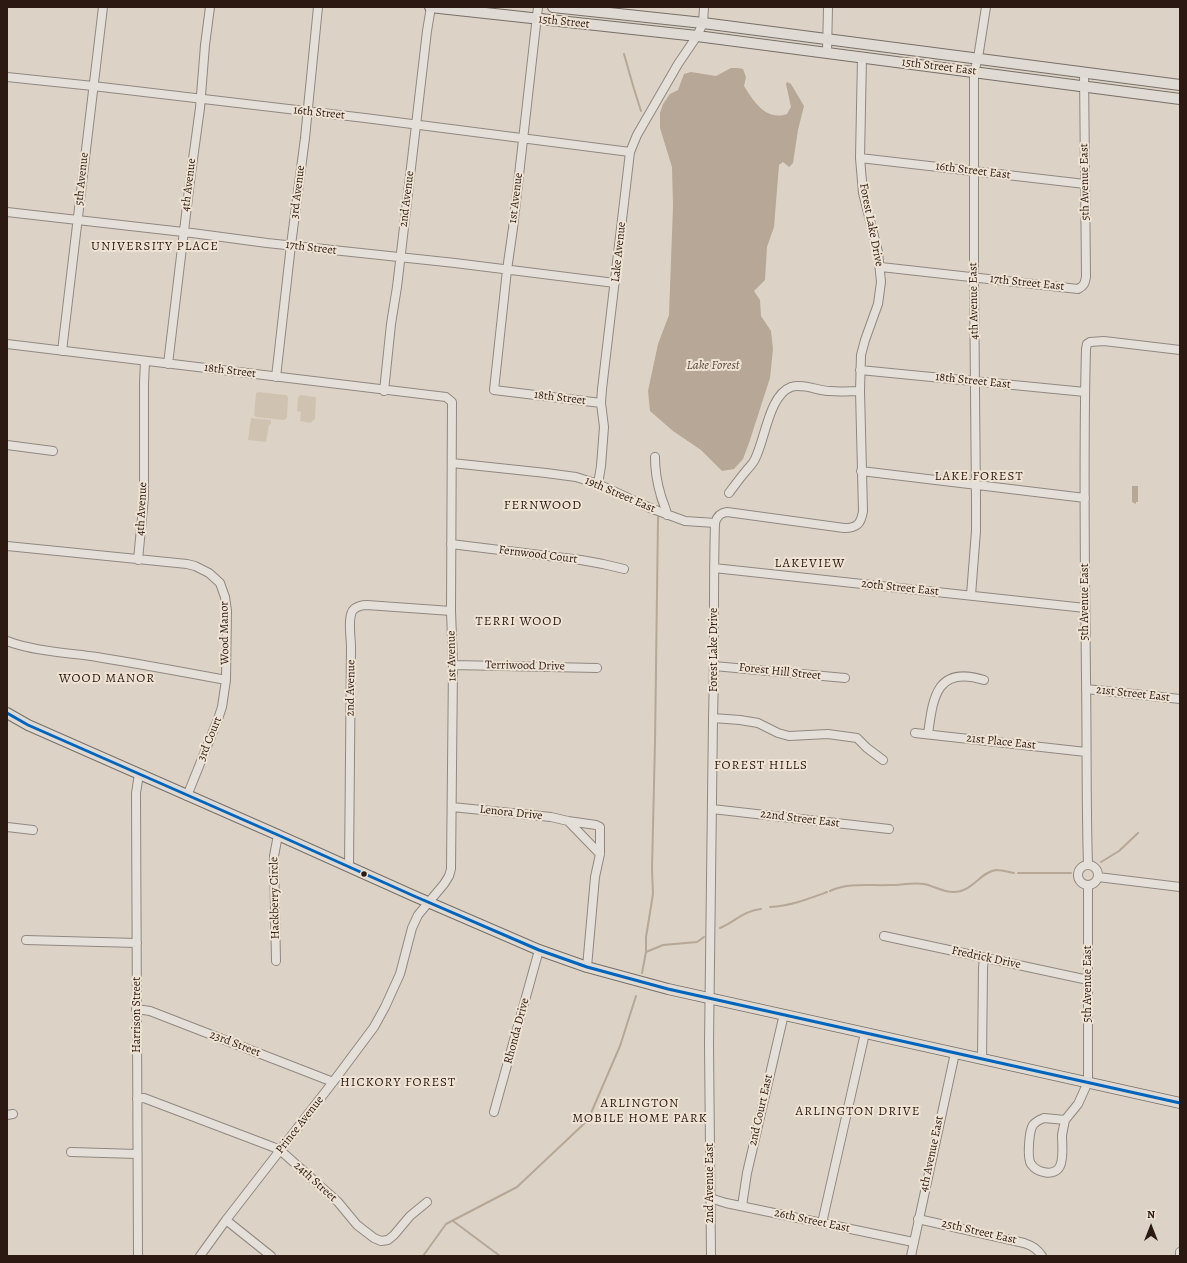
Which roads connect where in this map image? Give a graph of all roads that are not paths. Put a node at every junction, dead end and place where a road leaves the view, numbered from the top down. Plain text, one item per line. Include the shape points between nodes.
1 (103, 7) edge
2 (210, 7) edge
3 (318, 7) edge
4 (431, 7) edge
5 (538, 7) edge
6 (553, 7) edge
7 (704, 7) edge
8 (828, 7) edge
9 (986, 7) edge
10 (537, 19) junction
11 (703, 23) junction
12 (697, 36) junction
13 (827, 39) junction
14 (862, 44) junction
15 (827, 53) junction
16 (862, 57) junction
17 (978, 58) junction
18 (974, 72) junction
19 (1084, 72) junction
20 (7, 77) edge
21 (93, 86) junction
22 (1084, 86) junction
23 (1180, 86) edge
24 (201, 99) junction
25 (1180, 99) edge
26 (308, 111) junction
27 (416, 125) junction
28 (523, 139) junction
29 (630, 152) junction
30 (860, 158) junction
31 (974, 171) junction
32 (1085, 184) junction
33 (7, 212) edge
34 (77, 219) junction
35 (183, 232) junction
36 (291, 245) junction
37 (400, 258) junction
38 (880, 268) junction
39 (506, 270) junction
40 (974, 277) junction
41 (615, 283) junction
42 (1078, 289) joint
43 (7, 344) edge
44 (1180, 350) edge
45 (62, 351) junction
46 (146, 362) junction
47 (168, 364) junction
48 (860, 370) junction
49 (276, 377) junction
50 (974, 381) junction
51 (384, 390) junction
52 (494, 390) joint
53 (860, 390) junction
54 (1085, 392) junction
55 (452, 402) joint
56 (601, 403) junction
57 (7, 445) edge
58 (53, 451) dead end
59 (655, 456) dead end
60 (452, 463) junction
61 (861, 471) junction
62 (598, 484) junction
63 (976, 485) junction
64 (729, 493) dead end
65 (1085, 498) junction
66 (667, 515) junction
67 (715, 522) junction
68 (451, 544) junction
69 (7, 546) edge
70 (138, 560) junction
71 (714, 568) junction
72 (624, 569) dead end
73 (971, 595) junction
74 (1085, 608) junction
75 (451, 611) junction
76 (7, 640) edge
77 (453, 665) junction
78 (714, 666) junction
79 (597, 668) dead end
80 (845, 678) dead end
81 (226, 680) junction
82 (984, 680) dead end
83 (1086, 689) junction
84 (1180, 699) edge
85 (7, 713) edge
86 (713, 718) junction
87 (915, 733) dead end
88 (928, 734) junction
89 (1086, 752) junction
90 (883, 760) dead end
91 (139, 774) junction
92 (187, 796) junction
93 (452, 807) junction
94 (712, 809) junction
95 (568, 821) junction
96 (7, 827) edge
97 (889, 829) dead end
98 (33, 830) dead end
99 (278, 835) junction
100 (600, 854) junction
101 (1088, 865) junction
102 (348, 867) junction
103 (1098, 877) junction
104 (1088, 886) junction
105 (1180, 886) edge
106 (428, 902) junction
107 (884, 936) dead end
108 (26, 940) dead end
109 (137, 943) junction
110 (539, 950) junction
111 (984, 958) junction
112 (276, 961) dead end
113 (587, 967) junction
114 (1088, 980) junction
115 (710, 998) junction
116 (136, 1009) junction
117 (784, 1014) junction
118 (865, 1032) junction
119 (955, 1053) junction
120 (982, 1059) junction
121 (710, 1062) joint
122 (333, 1082) junction
123 (1088, 1082) junction
124 (137, 1099) junction
125 (1180, 1103) edge
126 (494, 1112) dead end
127 (1064, 1120) junction
128 (280, 1150) junction
129 (71, 1152) dead end
130 (138, 1154) junction
131 (710, 1198) junction
132 (427, 1202) dead end
133 (742, 1206) junction
134 (918, 1219) junction
135 (226, 1220) junction
136 (822, 1223) junction
137 (913, 1242) junction
138 (1180, 1252) edge
139 (1040, 1253) edge
140 (138, 1256) edge
141 (200, 1256) edge
142 (271, 1256) edge
143 (711, 1256) edge
144 (911, 1256) edge
145 (1180, 1256) edge

1 - 21 street, 5th Avenue
2 - 24 street, 4th Avenue
3 - 26 street, 3rd Avenue
4 - 10 main road, 15th Street
4 - 27 street, 2nd Avenue
5 - 10 street, 1st Avenue
6 - 11 main road, 15th Street
7 - 11 street
8 - 13 street
9 - 17 street, 4th Avenue East
10 - 12 main road, 15th Street
10 - 28 street, 1st Avenue
11 - 12 street, Lake Avenue
11 - 13 main road, 15th Street East
12 - 15 main road, 15th Street East
12 - 29 street, Lake Avenue via 678,64
13 - 14 main road, 15th Street East
13 - 15 street
14 - 16 main road
14 - 17 main road, 15th Street East
15 - 16 main road, 15th Street East
16 - 18 main road, 15th Street East
16 - 30 street, Forest Lake Drive
17 - 18 street, 4th Avenue East
17 - 19 main road, 15th Street East
18 - 22 main road, 15th Street East
18 - 31 street, 4th Avenue East
19 - 22 street, 5th Avenue East
19 - 23 main road, 15th Street East
20 - 21 street, 16th Street
21 - 24 street, 16th Street
21 - 34 street, 5th Avenue
22 - 25 main road, 15th Street East
22 - 32 street, 5th Avenue East
24 - 26 street, 16th Street
24 - 35 street, 4th Avenue
26 - 27 street, 16th Street
26 - 36 street, 3rd Avenue
27 - 28 street, 16th Street
27 - 37 street, 2nd Avenue
28 - 29 street, 16th Street
28 - 39 street, 1st Avenue
29 - 41 street, Lake Avenue
30 - 31 street, 16th Street East
30 - 38 street, Forest Lake Drive via 863,193
31 - 32 street, 16th Street East
31 - 40 street, 4th Avenue East
32 - 42 street, 5th Avenue East via 1086,277 1085,283
33 - 34 street, 17th Street
34 - 35 street, 17th Street
34 - 45 street, 5th Avenue
35 - 36 street, 17th Street
35 - 47 street, 4th Avenue
36 - 37 street, 17th Street
36 - 49 street, 3rd Avenue
37 - 39 street, 17th Street
37 - 51 street, 2nd Avenue
38 - 40 street, 17th Street East
38 - 48 street, Forest Lake Drive via 878,304 865,340
39 - 41 street, 17th Street
39 - 52 street, 1st Avenue
40 - 42 street, 17th Street East
40 - 50 street, 4th Avenue East
41 - 56 street, Lake Avenue
43 - 45 street, 18th Street
44 - 54 street, 5th Avenue East via 1104,341 1090,342 1086,348
45 - 46 street, 18th Street
46 - 47 street, 18th Street
46 - 70 street, 4th Avenue via 144,497
47 - 49 street, 18th Street
48 - 50 street, 18th Street East
48 - 53 street, Forest Lake Drive
49 - 51 street, 18th Street
50 - 54 street, 18th Street East
50 - 63 street, 4th Avenue East
51 - 55 street, 18th Street via 446,397
52 - 56 street, 18th Street
53 - 61 street, Forest Lake Drive
53 - 64 street via 829,391 799,386 785,390 769,415 756,458
54 - 65 street, 5th Avenue East
55 - 60 street, 1st Avenue
56 - 62 street, Lake Avenue via 604,427
57 - 58 street
59 - 66 street via 658,481
60 - 62 street, 19th Street East via 568,476
60 - 68 street, 1st Avenue
61 - 63 street
61 - 67 street, Forest Lake Drive via 863,511 857,526 850,528 727,512 720,514
62 - 66 street, 19th Street East
63 - 65 street
63 - 73 street, 4th Avenue East via 976,531
65 - 74 street, 5th Avenue East
66 - 67 street, 19th Street East via 685,521
67 - 71 street, Forest Lake Drive
68 - 72 street, Fernwood Court via 581,560
68 - 75 street, 1st Avenue
69 - 70 street, Wood Manor
70 - 81 street, Wood Manor via 188,564 209,573 220,583 226,604
71 - 73 street, 20th Street East
71 - 78 street, Forest Lake Drive
73 - 74 street, 20th Street East
74 - 83 street, 5th Avenue East
75 - 77 street, 1st Avenue
75 - 102 street, 2nd Avenue via 367,605 354,608 352,612
76 - 81 street, Wood Manor via 33,648
77 - 79 street, Terriwood Drive
77 - 93 street, 1st Avenue
78 - 80 street, Forest Hill Street
78 - 86 street, Forest Lake Drive
81 - 92 street, 3rd Court via 218,719
82 - 88 street via 972,676 948,680 937,691
83 - 84 street, 21st Street East
83 - 89 street, 5th Avenue East
85 - 91 main road via 28,725
86 - 90 street via 758,723 789,736 828,734 857,738
86 - 94 street, Forest Lake Drive
87 - 88 street, 21st Place East
88 - 89 street, 21st Place East
89 - 101 street, 5th Avenue East
91 - 92 main road
91 - 109 street, Harrison Street via 136,793
92 - 99 main road
93 - 95 street, Lenora Drive
93 - 106 street, 1st Avenue via 451,869 444,884
94 - 97 street, 22nd Street East
94 - 115 street, Forest Lake Drive
95 - 100 street
95 - 100 street, Lenora Drive via 600,827
96 - 98 street
99 - 102 main road
99 - 112 street, Hackberry Circle via 274,856
100 - 113 street, Lenora Drive via 596,870
101 - 103 street via 1095,867
101 - 104 street via 1082,866 1078,876 1081,883
102 - 106 main road
103 - 104 street via 1095,883
103 - 105 street
104 - 114 street, 5th Avenue East
106 - 110 main road
106 - 122 street, Prince Avenue via 412,928 400,974 385,1007 374,1027
107 - 111 street, Fredrick Drive
108 - 109 street
109 - 116 street, Harrison Street
110 - 113 main road
110 - 126 street, Rhonda Drive
111 - 114 street, Fredrick Drive
111 - 120 street
113 - 115 main road
114 - 123 street, 5th Avenue East
115 - 117 main road
115 - 121 street, Forest Lake Drive
116 - 122 street, 23rd Street via 150,1010
116 - 124 street, Harrison Street
117 - 118 main road
117 - 133 street, 2nd Court East via 747,1173
118 - 119 main road
118 - 136 street
119 - 120 main road
119 - 134 street, 4th Avenue East
120 - 123 main road
121 - 131 street, 2nd Avenue East
122 - 128 street, Prince Avenue
123 - 125 main road
123 - 127 street via 1078,1104
124 - 128 street, 24th Street via 144,1098
124 - 130 street, Harrison Street
127 - 127 street via 1044,1118 1032,1126 1029,1156 1030,1164 1035,1169 1050,1173 1061,1165
128 - 132 street, 24th Street via 338,1202 356,1225 381,1241 388,1240 394,1235 410,1216
128 - 135 street, Prince Avenue
129 - 130 street
130 - 140 street, Harrison Street
131 - 133 street, 26th Street East
131 - 143 street, 2nd Avenue East
133 - 136 street, 26th Street East
134 - 137 street, 4th Avenue East
134 - 139 street, 25th Street East via 1032,1245
135 - 141 street, Prince Avenue
135 - 142 street
136 - 137 street, 26th Street East
137 - 144 street, 4th Avenue East
138 - 145 street

